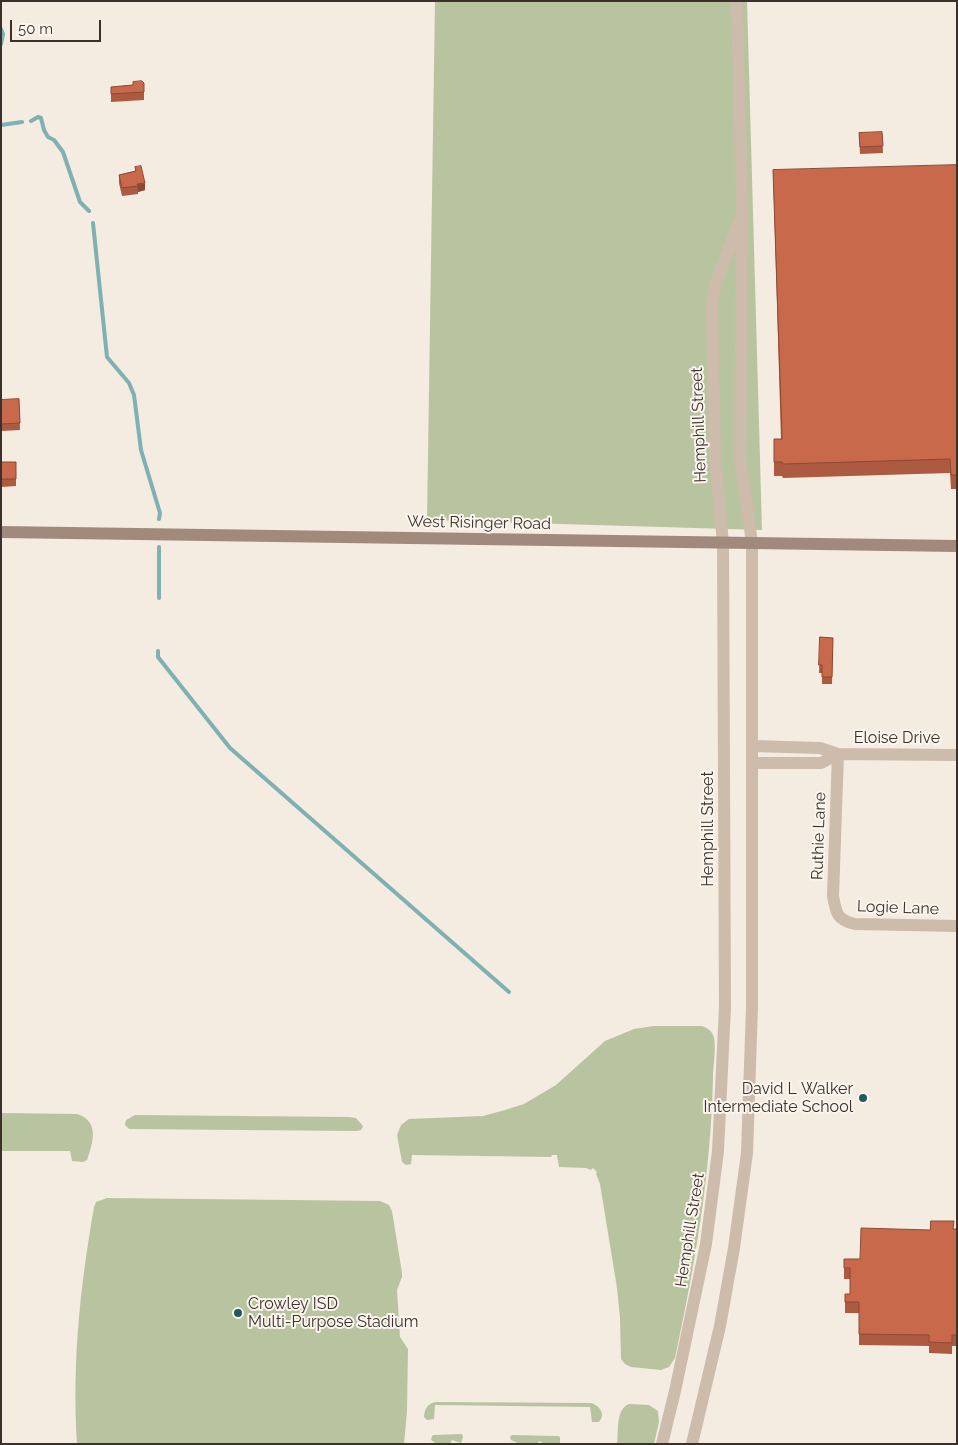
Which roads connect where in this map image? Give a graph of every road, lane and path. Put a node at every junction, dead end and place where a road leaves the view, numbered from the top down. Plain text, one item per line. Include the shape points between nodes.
1 (737, 1) edge
2 (742, 214) junction
3 (1, 532) edge
4 (723, 543) junction
5 (752, 543) junction
6 (957, 546) edge
7 (752, 746) junction
8 (838, 754) junction
9 (957, 755) edge
10 (752, 763) junction
11 (839, 917) joint
12 (957, 926) edge
13 (662, 1444) edge
14 (692, 1444) edge

1 - 2 street, Hemphill Street
2 - 4 street, Hemphill Street via 716,282 712,304 714,458
2 - 5 street, Hemphill Street via 740,458
3 - 4 street, West Risinger Road
4 - 5 street, West Risinger Road
4 - 13 street, Hemphill Street via 724,1007 718,1151 697,1292
5 - 6 street, West Risinger Road
5 - 7 street, Hemphill Street
7 - 8 street, Eloise Drive via 820,748
7 - 10 street, Hemphill Street
8 - 9 street, Eloise Drive
8 - 10 street, Eloise Drive via 821,763
8 - 11 street, Ruthie Lane via 833,896
10 - 14 street, Hemphill Street via 752,1007 747,1153 720,1326
11 - 12 street, Logie Lane via 855,924

